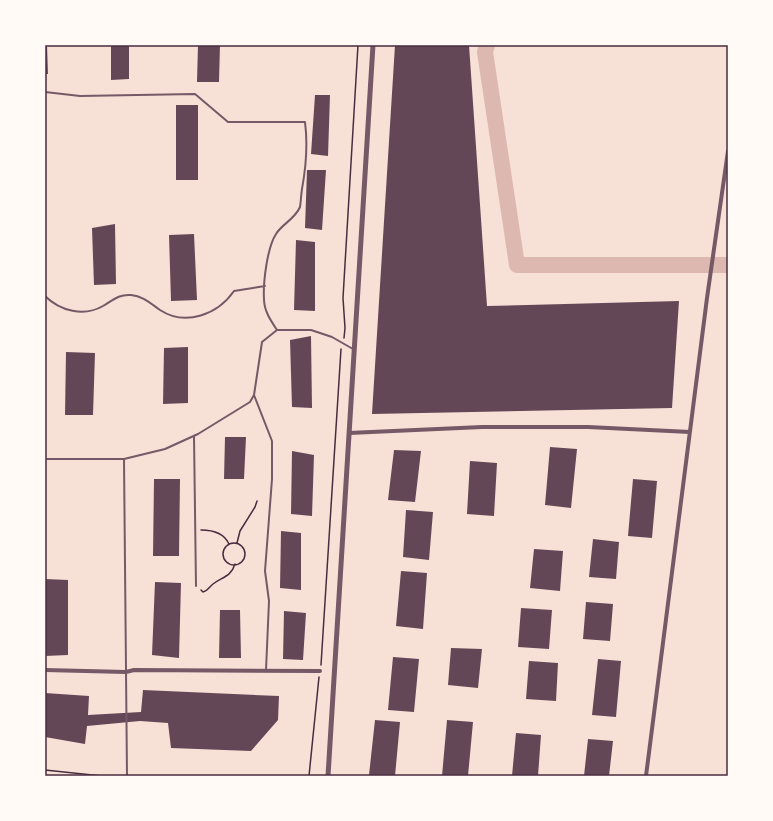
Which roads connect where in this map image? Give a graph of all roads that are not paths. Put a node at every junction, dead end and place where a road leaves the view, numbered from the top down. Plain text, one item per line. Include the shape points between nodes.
1 (373, 45) edge
2 (45, 92) edge
3 (728, 151) edge
4 (265, 286) junction
5 (45, 296) edge
6 (277, 330) junction
7 (354, 349) junction
8 (254, 395) junction
9 (349, 432) junction
10 (690, 432) junction
11 (194, 436) junction
12 (45, 459) edge
13 (124, 459) junction
14 (196, 586) road end
15 (45, 670) edge
16 (266, 671) junction
17 (320, 671) road end
18 (126, 672) junction
19 (127, 776) edge
20 (328, 776) edge
21 (646, 776) edge

1 - 7 street
2 - 4 lane via 80,96 195,94 228,122 305,122 306,165 299,207 292,219 276,233 271,244
3 - 10 street
4 - 5 lane via 234,291 228,300 205,316 181,318 160,310 145,298 133,295 121,295 103,306 76,311 64,310
4 - 6 lane via 266,311
6 - 7 lane via 311,330 332,337
6 - 8 lane via 262,342
7 - 9 street
8 - 11 lane via 250,402
8 - 16 lane via 272,441 272,479 265,571 269,601
9 - 10 street via 482,427 588,427
9 - 20 street
10 - 21 street
11 - 13 lane via 165,449
11 - 14 lane
12 - 13 lane
13 - 18 lane
15 - 18 street
16 - 17 street
16 - 18 street
18 - 19 lane

